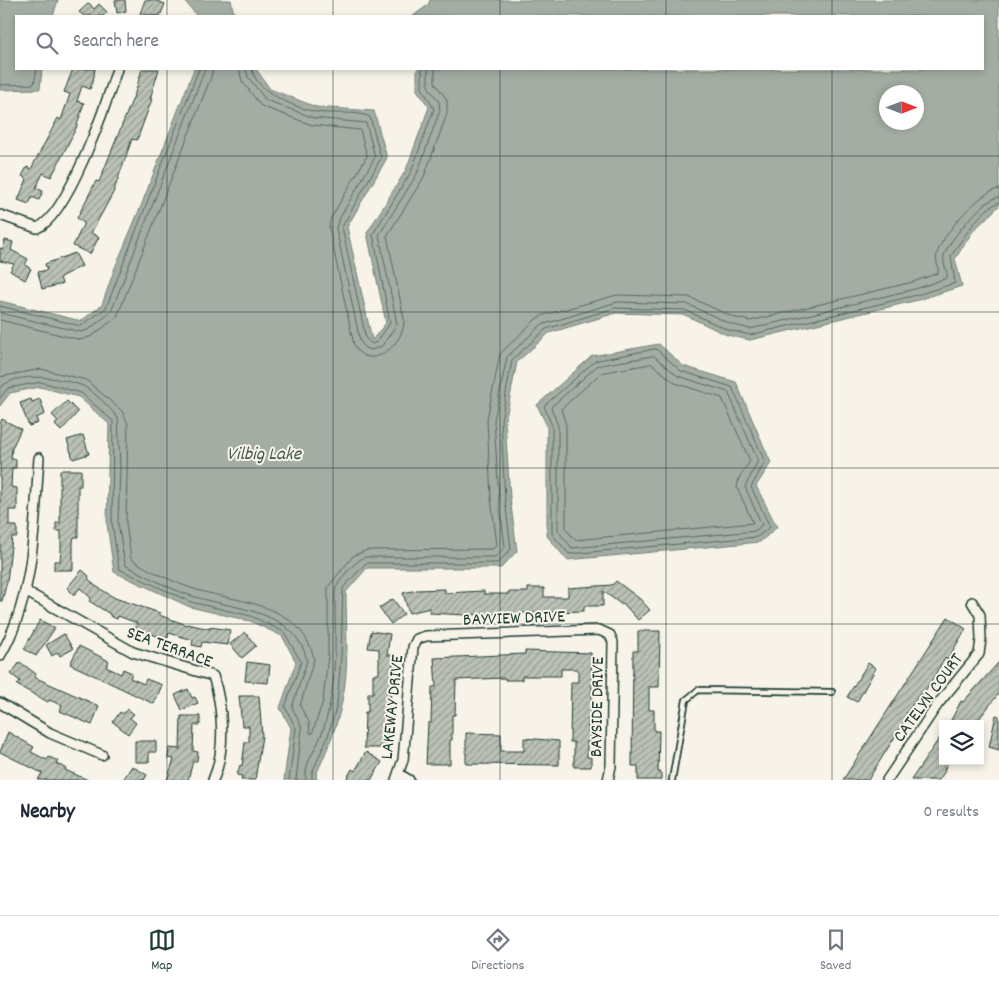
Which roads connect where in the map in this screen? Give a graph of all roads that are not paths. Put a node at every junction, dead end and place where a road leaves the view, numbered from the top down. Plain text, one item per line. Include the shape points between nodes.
1 (117, 70) edge
2 (0, 215) edge
3 (40, 458) dead end
4 (25, 591) junction
5 (972, 602) dead end
6 (610, 635) joint
7 (417, 638) joint
8 (0, 656) edge
9 (832, 692) dead end
10 (0, 703) edge
11 (102, 755) dead end
12 (398, 777) edge
13 (213, 780) edge
14 (409, 780) edge
15 (608, 780) edge
16 (672, 780) edge
17 (887, 780) edge

1 - 2 street via 85,156 50,219 37,228
3 - 4 street via 32,552
4 - 8 street
4 - 13 street, SEA TERRACE via 132,652 213,676 219,703 221,739
5 - 17 street, CATELYN COURT via 980,615 979,654 938,704
6 - 7 street, BAYVIEW DRIVE via 599,630
6 - 15 street, BAYSIDE DRIVE via 613,651
7 - 12 street, LAKEWAY DRIVE via 413,647 408,722
9 - 16 lane via 698,690 686,700
10 - 11 street via 50,733
12 - 14 street

